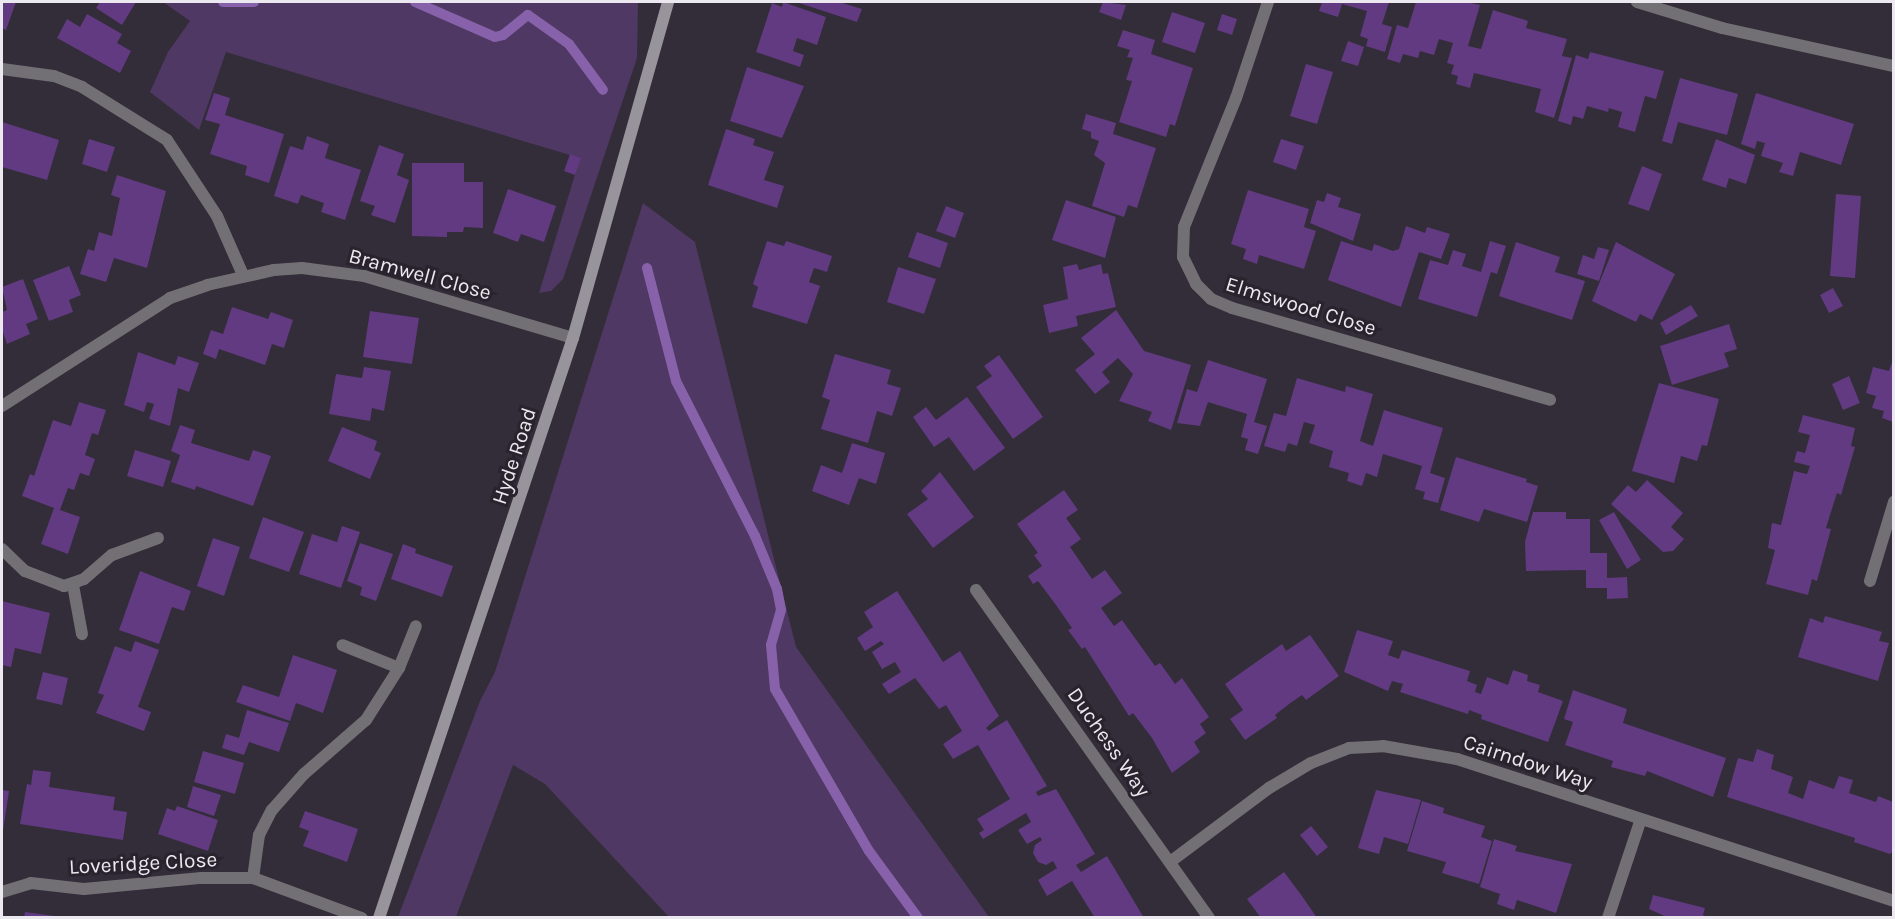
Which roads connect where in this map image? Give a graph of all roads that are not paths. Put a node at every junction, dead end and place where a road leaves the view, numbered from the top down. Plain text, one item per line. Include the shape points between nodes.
1 (668, 2) edge
2 (1268, 2) edge
3 (1637, 2) edge
4 (1893, 66) edge
5 (2, 69) edge
6 (243, 275) junction
7 (573, 338) junction
8 (1550, 400) dead end
9 (2, 406) edge
10 (1893, 502) edge
11 (1890, 526) edge
12 (158, 538) dead end
13 (2, 549) edge
14 (1870, 581) dead end
15 (73, 585) junction
16 (976, 590) dead end
17 (416, 626) dead end
18 (82, 634) dead end
19 (342, 645) dead end
20 (399, 668) junction
21 (1641, 819) junction
22 (1170, 862) junction
23 (253, 878) junction
24 (2, 892) edge
25 (1893, 901) edge
26 (362, 918) edge
27 (379, 918) edge
28 (1209, 918) edge
29 (1608, 918) edge

1 - 7 main road, Hyde Road
2 - 8 street, Elmswood Close via 1236,98 1184,227 1183,257 1196,284 1211,299 1232,308
3 - 4 street via 1722,28
5 - 6 street via 54,76 82,87 167,141 217,216
6 - 7 street, Bramwell Close via 302,268 364,276
6 - 9 street, Bramwell Close via 170,298
7 - 27 main road, Hyde Road
10 - 11 street
11 - 14 street
12 - 15 street via 112,555
13 - 15 street via 25,571 55,584
15 - 18 street
16 - 22 street, Duchess Way
17 - 20 street
19 - 20 street
20 - 23 street via 366,720 304,774 272,810 259,835
21 - 22 street, Cairndow Way via 1457,759 1398,747 1367,746 1330,754 1289,776
21 - 25 street, Cairndow Way
21 - 29 street
22 - 28 street, Duchess Way
23 - 24 street, Loveridge Close via 201,878 84,889 31,884
23 - 26 street, Loveridge Close

